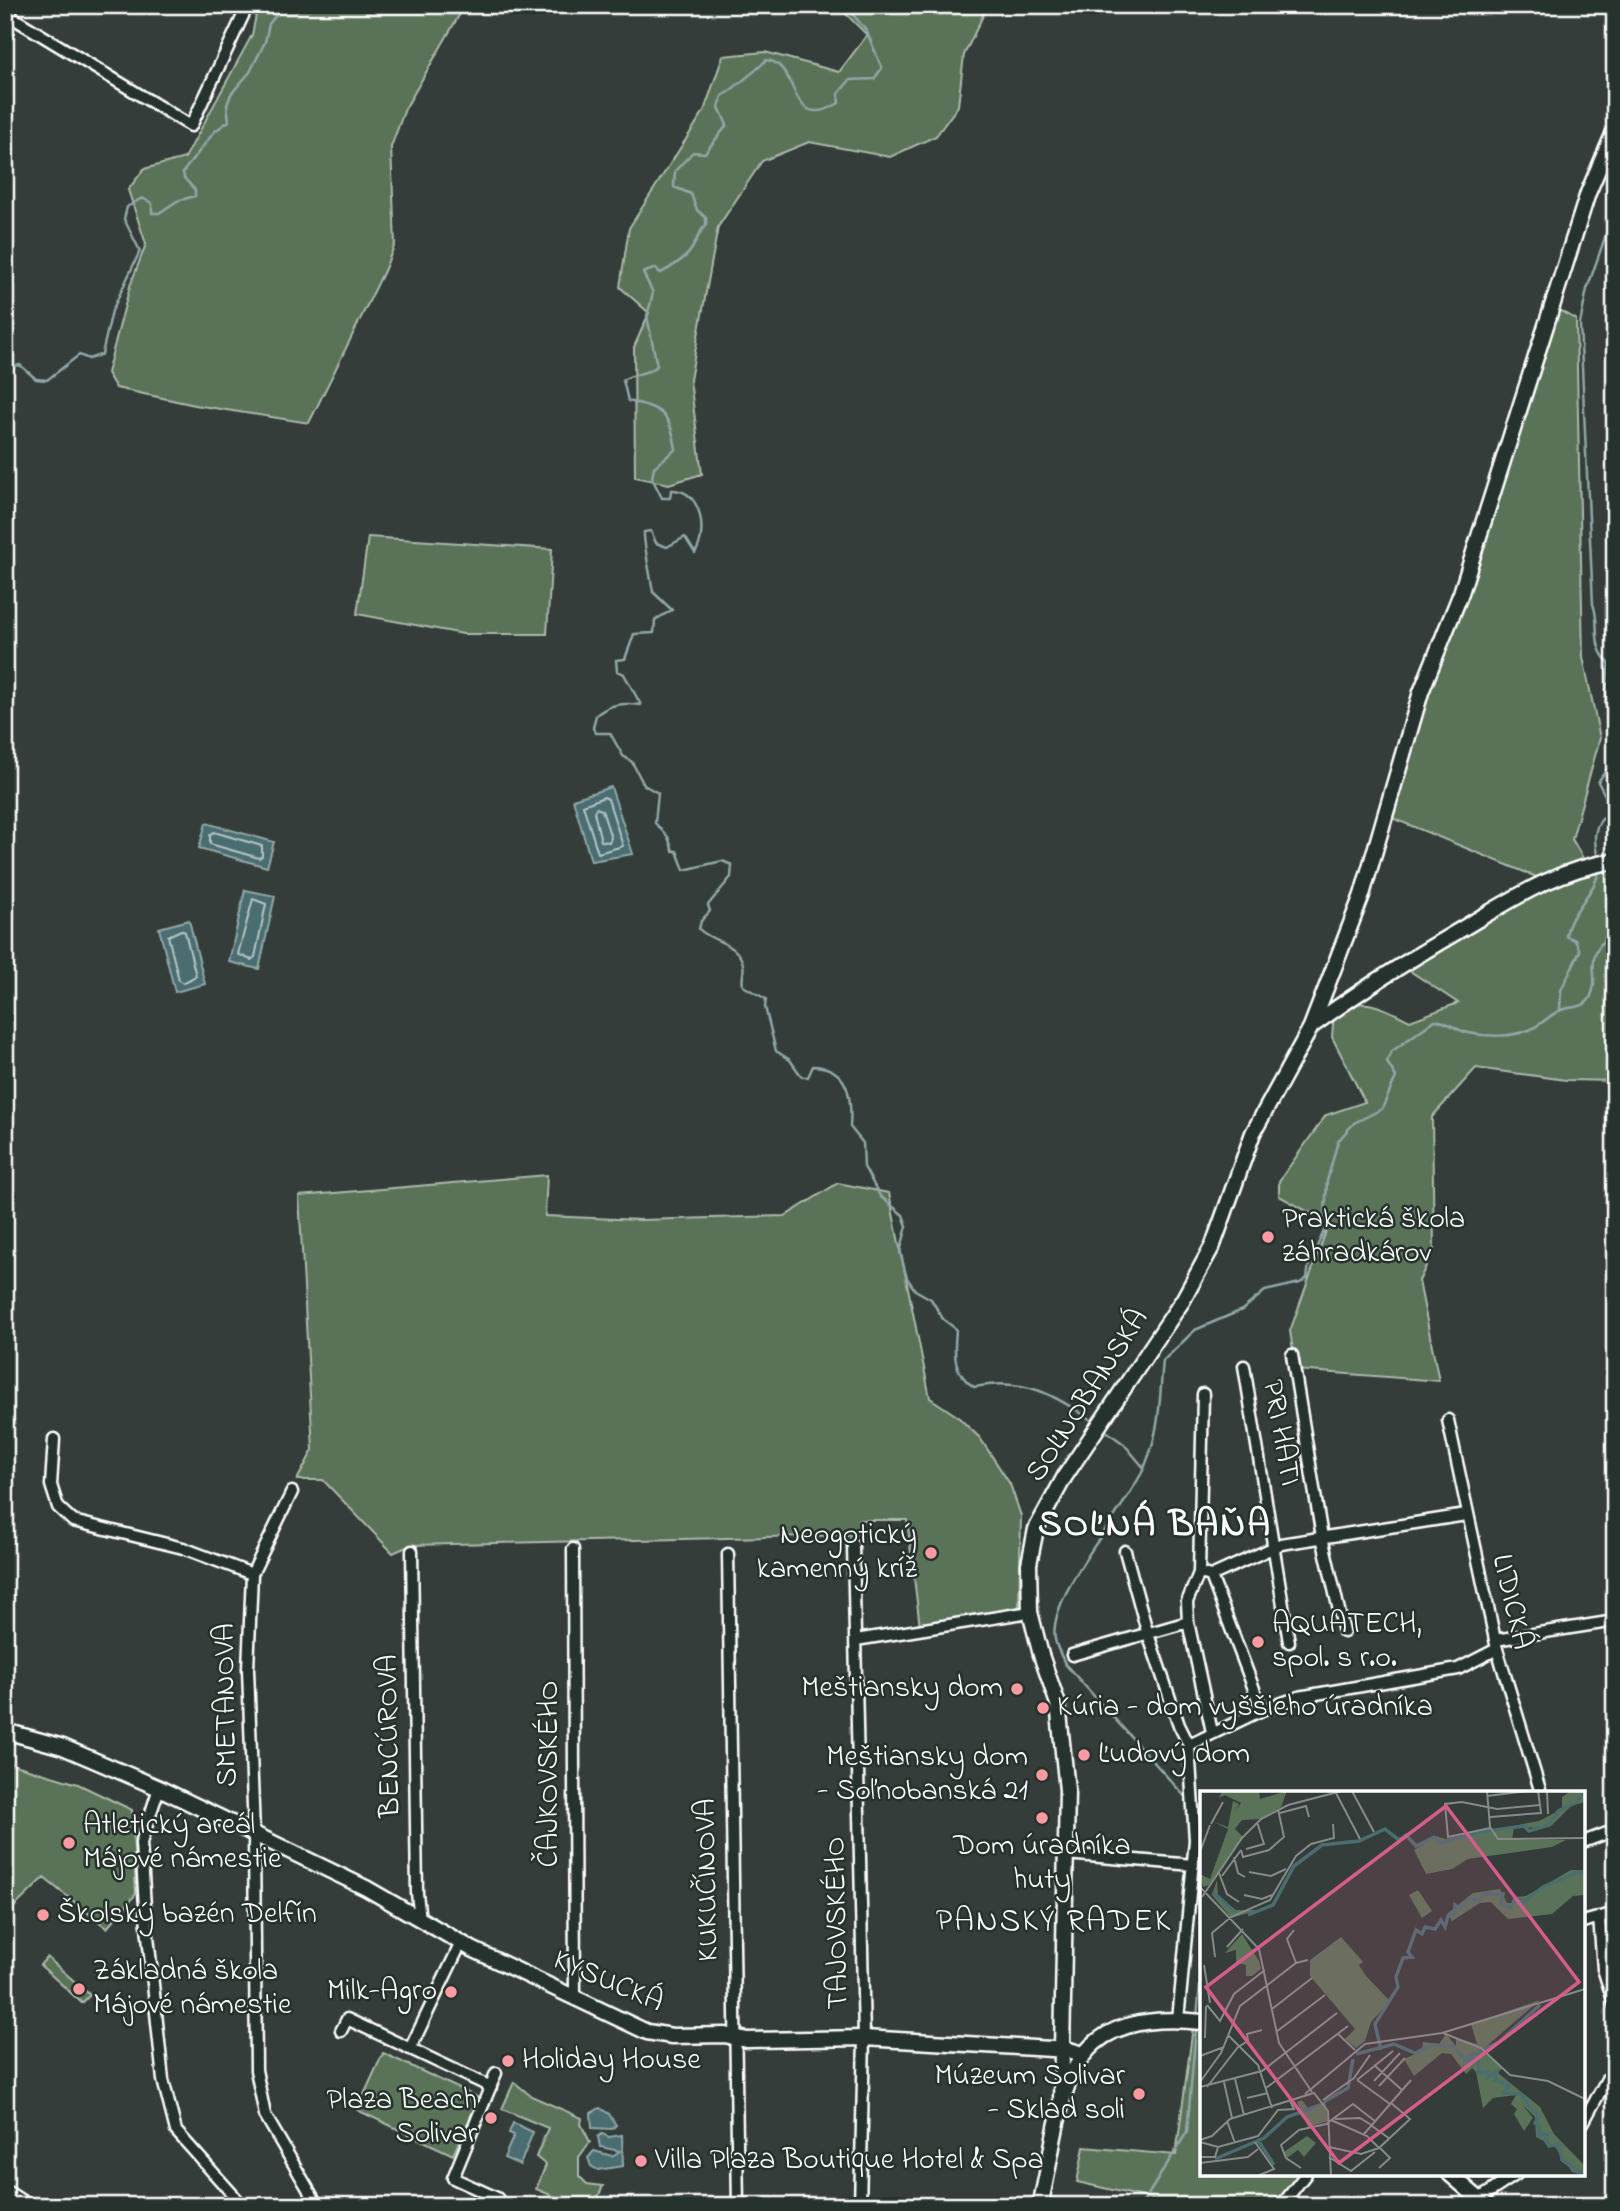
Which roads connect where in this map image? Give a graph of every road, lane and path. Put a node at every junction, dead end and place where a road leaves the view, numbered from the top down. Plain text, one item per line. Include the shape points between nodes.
1 (248, 5) edge
2 (5, 13) edge
3 (1615, 130) edge
4 (1611, 861) edge
5 (1311, 1027) junction
6 (1292, 1355) dead end
7 (1244, 1366) dead end
8 (1203, 1394) dead end
9 (1448, 1420) dead end
10 (54, 1439) dead end
11 (292, 1492) dead end
12 (1466, 1515) junction
13 (1322, 1537) junction
14 (853, 1545) dead end
15 (573, 1549) dead end
16 (1275, 1549) junction
17 (412, 1551) dead end
18 (1125, 1551) dead end
19 (728, 1554) dead end
20 (1199, 1573) junction
21 (252, 1574) junction
22 (1211, 1576) junction
23 (1030, 1612) junction
24 (1615, 1621) edge
25 (1188, 1622) junction
26 (1147, 1631) junction
27 (1344, 1632) dead end
28 (856, 1640) junction
29 (1289, 1642) dead end
30 (1496, 1645) junction
31 (1072, 1655) dead end
32 (1262, 1710) junction
33 (5, 1731) edge
34 (1212, 1732) junction
35 (1189, 1745) junction
36 (159, 1788) junction
37 (1540, 1791) edge
38 (1615, 1830) edge
39 (254, 1834) junction
40 (1585, 1841) edge
41 (1066, 1854) junction
42 (1193, 1865) junction
43 (1615, 1913) edge
44 (1600, 1917) junction
45 (420, 1920) junction
46 (1585, 1921) edge
47 (461, 1943) junction
48 (575, 1998) junction
49 (1615, 2006) edge
50 (1190, 2021) edge
51 (341, 2031) dead end
52 (735, 2038) junction
53 (864, 2038) junction
54 (410, 2049) junction
55 (1060, 2051) junction
56 (1080, 2058) junction
57 (496, 2073) dead end
58 (1615, 2073) edge
59 (491, 2087) junction
60 (1061, 2104) junction
61 (1585, 2119) edge
62 (1304, 2176) edge
63 (1452, 2176) edge
64 (1515, 2176) edge
65 (5, 2190) edge
66 (1483, 2202) edge
67 (30, 2206) edge
68 (243, 2206) edge
69 (318, 2206) edge
70 (502, 2206) edge
71 (738, 2206) edge
72 (860, 2206) edge
73 (1040, 2206) edge
74 (1281, 2206) edge

1 - 2 street via 191,126
3 - 5 street, SOĽNOBANSKÁ via 1588,193 1461,593 1421,692 1363,895
4 - 5 street via 1572,869 1530,889 1401,965
5 - 23 street, SOĽNOBANSKÁ via 1249,1142 1213,1245 1040,1518 1029,1564
6 - 13 street, PRI HATI
7 - 16 street, PRI HATI
8 - 20 street
9 - 12 street, LIDICKÁ
10 - 21 street via 51,1485 58,1507 73,1521 183,1548
11 - 21 street, SMETANOVA
12 - 13 street
12 - 30 street, LIDICKÁ
13 - 16 street
13 - 27 street, PRI HATI
14 - 28 street, TAJOVSKÉHO
15 - 48 street, ČAJKOVSKÉHO
16 - 22 street
16 - 29 street, PRI HATI
17 - 45 street, BENCÚROVA
18 - 26 street
19 - 52 street, KUKUČÍNOVA
20 - 22 street
20 - 25 street via 1187,1602
21 - 39 street, SMETANOVA via 248,1668
22 - 32 street
23 - 28 street
23 - 41 street, SOĽNOBANSKÁ via 1059,1703 1067,1790
24 - 30 street
25 - 26 street
25 - 34 street
26 - 31 street
26 - 35 street
28 - 53 street, TAJOVSKÉHO
30 - 32 street via 1458,1669 1299,1697
30 - 37 street, LIDICKÁ
32 - 34 street
33 - 36 street, KYSUCKÁ via 63,1747
34 - 35 street
35 - 42 street
36 - 39 street, KYSUCKÁ
36 - 68 street via 141,1843 163,2080 176,2131
38 - 40 street
39 - 45 street, KYSUCKÁ via 366,1888
39 - 69 street, SMETANOVA via 259,2096 265,2115
41 - 42 street
41 - 55 street, SOĽNOBANSKÁ
42 - 50 street
43 - 44 street
44 - 46 street
44 - 49 street via 1603,1969
45 - 47 street, KYSUCKÁ
47 - 48 street, KYSUCKÁ
47 - 54 street
48 - 52 street, KYSUCKÁ via 648,2032
50 - 56 street via 1137,2022 1120,2027
51 - 54 street via 347,2019
52 - 53 street, KYSUCKÁ
52 - 71 street, KUKUČÍNOVA
53 - 55 street, KYSUCKÁ
53 - 72 street, TAJOVSKÉHO
54 - 59 street
55 - 56 street
55 - 60 street, SOĽNOBANSKÁ
56 - 60 street
57 - 59 street
58 - 61 street
59 - 70 street via 453,2178 497,2198
60 - 73 street
62 - 74 street
63 - 66 street
64 - 66 street
65 - 67 street

